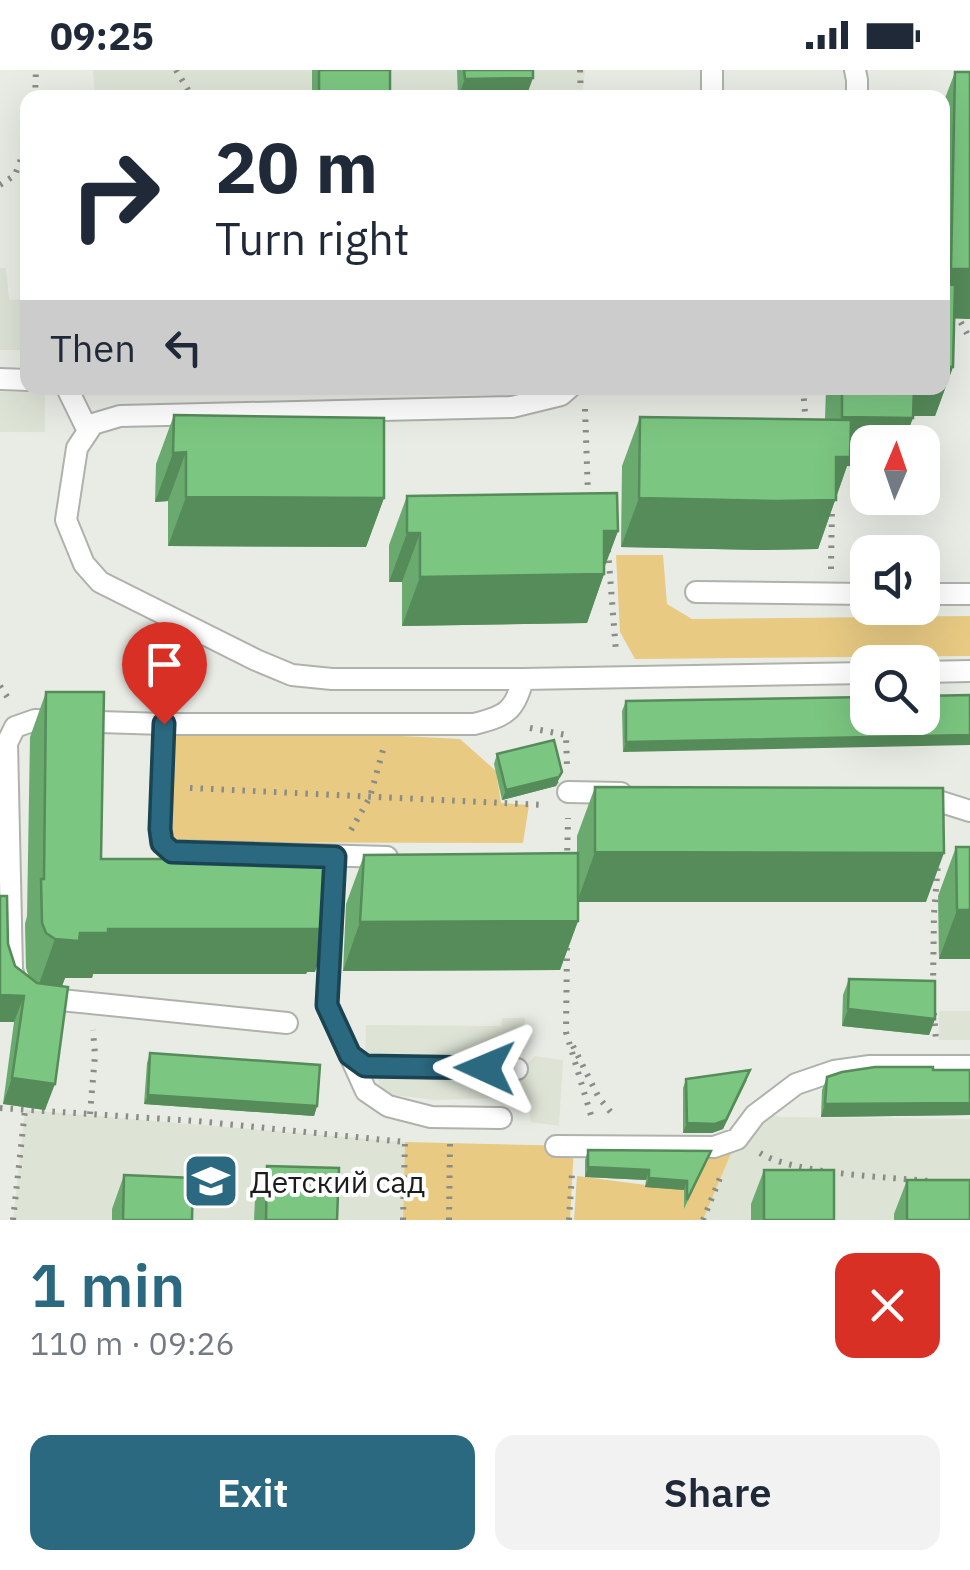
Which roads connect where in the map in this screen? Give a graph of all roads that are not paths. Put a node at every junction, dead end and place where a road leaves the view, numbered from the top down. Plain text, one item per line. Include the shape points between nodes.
1 (70, 395) edge
2 (561, 395) edge
3 (88, 431) junction
4 (696, 592) dead end
5 (850, 594) edge
6 (940, 594) edge
7 (970, 594) edge
8 (970, 671) edge
9 (940, 672) edge
10 (850, 673) edge
11 (523, 679) junction
12 (164, 724) junction
13 (568, 792) road end
14 (645, 794) edge
15 (897, 800) edge
16 (970, 811) edge
17 (335, 857) junction
18 (408, 857) edge
19 (287, 1024) dead end
20 (350, 1055) junction
21 (970, 1066) edge
22 (517, 1069) dead end
23 (500, 1118) dead end
24 (565, 1146) road end

1 - 3 lane
2 - 3 lane via 512,407 120,416
3 - 11 lane via 77,448 66,520 84,564 100,582 292,675
4 - 5 lane
6 - 7 lane
8 - 9 lane
10 - 11 lane
11 - 12 lane via 518,702 500,718 474,724
12 - 17 lane via 160,829 172,852
12 - 19 lane via 35,720 15,726 7,743 12,970 18,988 34,997
13 - 14 lane
15 - 16 lane via 936,800
17 - 18 lane
17 - 20 lane via 327,1005
20 - 22 lane via 365,1066
20 - 23 lane via 366,1091 388,1106 431,1117
21 - 24 lane via 834,1071 796,1084 756,1115 737,1140 711,1148

